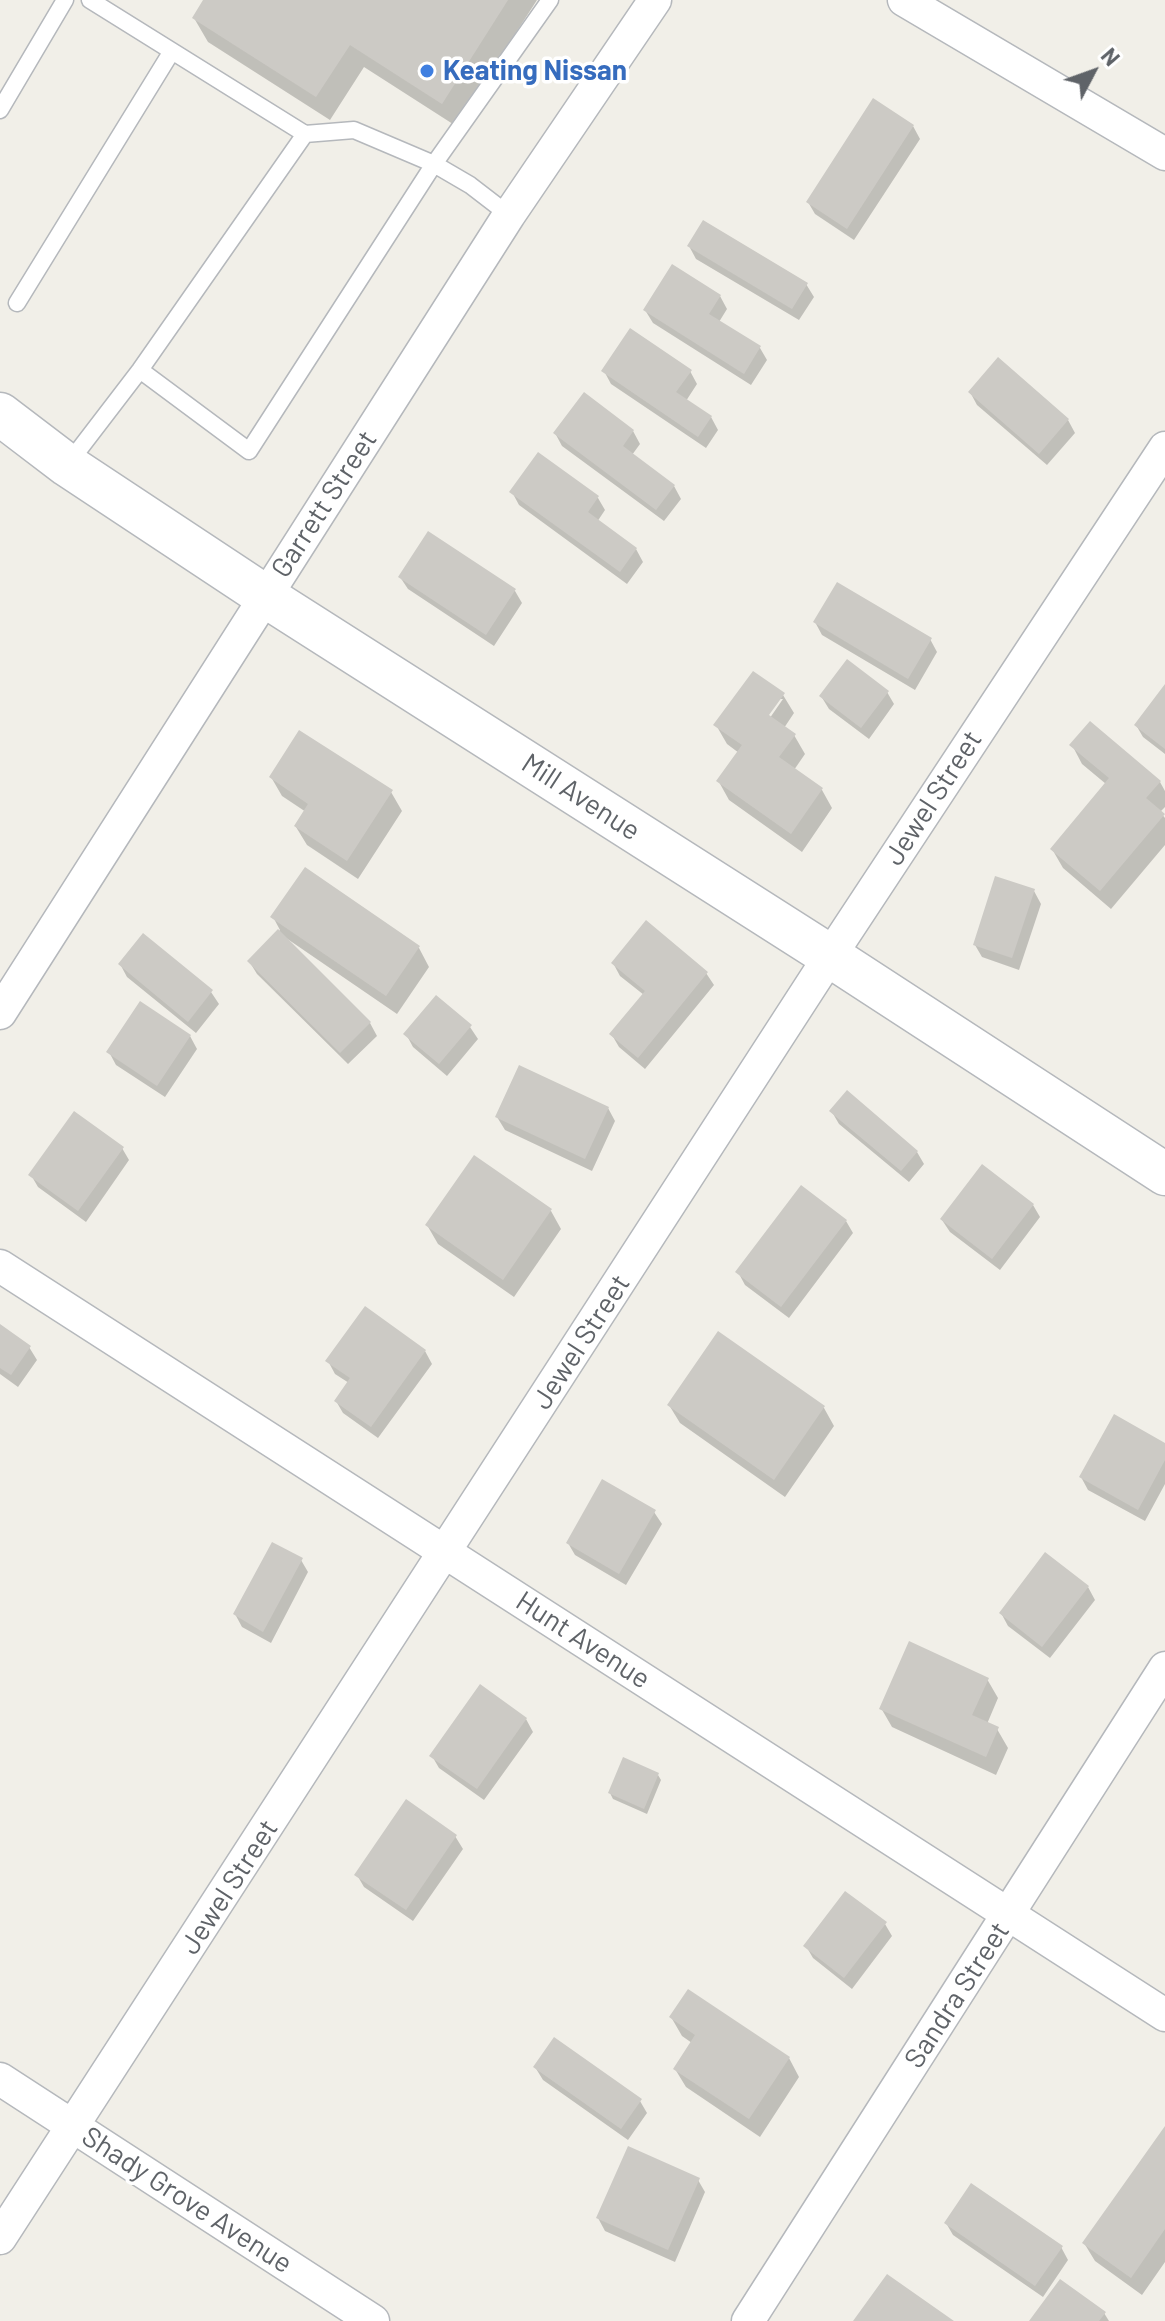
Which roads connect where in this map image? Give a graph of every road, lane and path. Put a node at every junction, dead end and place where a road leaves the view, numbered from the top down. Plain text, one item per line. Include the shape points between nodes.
1 (65, 0) edge
2 (90, 0) edge
3 (550, 0) edge
4 (655, 0) edge
5 (904, 0) edge
6 (938, 9) edge
7 (172, 51) junction
8 (0, 110) edge
9 (305, 134) junction
10 (1165, 154) edge
11 (434, 164) junction
12 (509, 215) junction
13 (17, 303) dead end
14 (140, 370) junction
15 (0, 414) edge
16 (1165, 448) edge
17 (67, 465) junction
18 (265, 596) junction
19 (830, 956) junction
20 (0, 1013) edge
21 (1165, 1174) edge
22 (0, 1266) edge
23 (446, 1552) junction
24 (1165, 1668) edge
25 (1008, 1915) junction
26 (1165, 2015) edge
27 (0, 2079) edge
28 (74, 2127) junction
29 (0, 2238) edge
30 (373, 2321) edge
31 (748, 2321) edge

1 - 8 lane
2 - 7 lane
3 - 11 lane
4 - 12 street, Garrett Street
5 - 6 street
6 - 10 street
7 - 9 lane
7 - 13 lane
9 - 11 lane via 354,130
9 - 14 lane
11 - 12 lane
11 - 14 lane via 249,451
12 - 18 street, Garrett Street
14 - 17 lane
15 - 17 street, Mill Avenue
16 - 19 street, Jewel Street
17 - 18 street, Mill Avenue
18 - 19 street, Mill Avenue
18 - 20 street, Garrett Street
19 - 21 street, Mill Avenue
19 - 23 street, Jewel Street
22 - 23 street, Hunt Avenue
23 - 25 street, Hunt Avenue
23 - 28 street, Jewel Street
24 - 25 street, Sandra Street
25 - 26 street, Hunt Avenue
25 - 31 street, Sandra Street
27 - 28 street, Shady Grove Avenue
28 - 29 street, Jewel Street
28 - 30 street, Shady Grove Avenue

